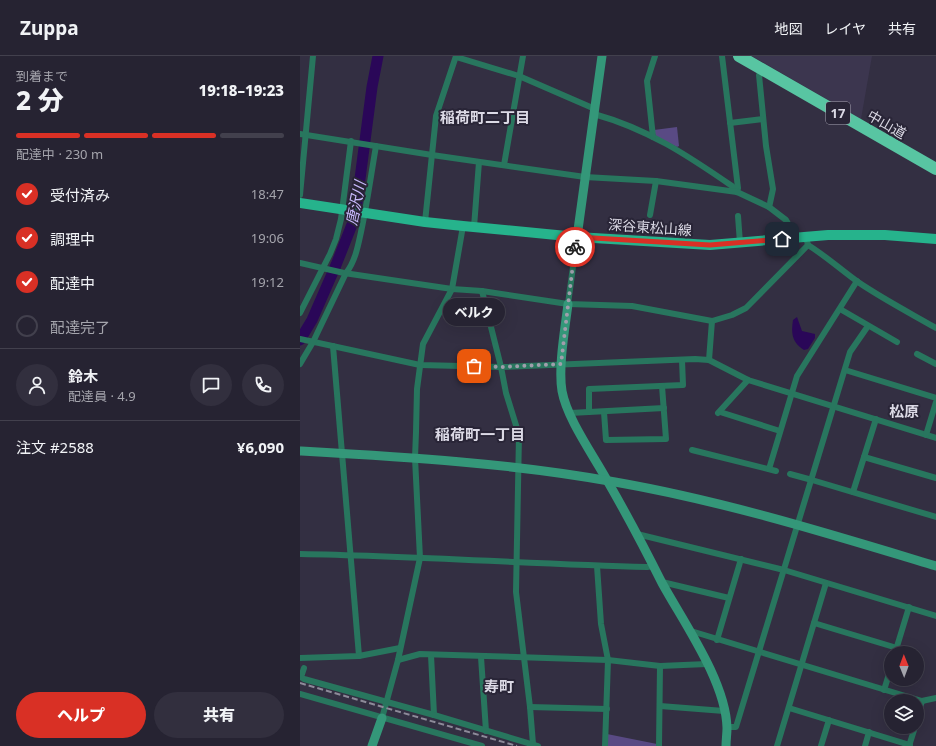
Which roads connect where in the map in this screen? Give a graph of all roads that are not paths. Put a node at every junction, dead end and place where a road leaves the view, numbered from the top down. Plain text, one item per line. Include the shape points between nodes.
1 (313, 56) edge
2 (523, 56) edge
3 (602, 56) edge
4 (655, 56) edge
5 (722, 56) edge
6 (739, 56) edge
7 (456, 57) edge
8 (762, 69) junction
9 (519, 76) junction
10 (595, 112) junction
11 (763, 119) junction
12 (730, 123) junction
13 (303, 135) edge
14 (653, 137) junction
15 (352, 142) junction
16 (375, 146) junction
17 (432, 155) junction
18 (478, 162) junction
19 (504, 165) junction
20 (936, 170) edge
21 (585, 177) junction
22 (656, 181) junction
23 (737, 192) junction
24 (300, 194) edge
25 (300, 203) edge
26 (769, 207) junction
27 (343, 210) junction
28 (364, 213) junction
29 (650, 215) dead end
30 (738, 216) dead end
31 (425, 222) junction
32 (462, 226) junction
33 (474, 227) junction
34 (577, 237) junction
35 (796, 238) junction
36 (936, 239) edge
37 (807, 241) junction
38 (740, 243) junction
39 (300, 263) edge
40 (323, 268) junction
41 (345, 273) junction
42 (857, 281) junction
43 (452, 289) junction
44 (482, 291) junction
45 (568, 304) junction
46 (840, 309) junction
47 (300, 313) edge
48 (712, 321) junction
49 (868, 326) junction
50 (936, 328) edge
51 (300, 339) edge
52 (311, 341) junction
53 (897, 342) dead end
54 (333, 346) junction
55 (917, 354) dead end
56 (682, 360) junction
57 (709, 360) junction
58 (300, 364) edge
59 (561, 364) junction
60 (936, 364) edge
61 (420, 365) junction
62 (501, 367) junction
63 (845, 370) junction
64 (748, 380) junction
65 (662, 386) junction
66 (791, 393) junction
67 (936, 398) edge
68 (936, 402) edge
69 (834, 406) junction
70 (664, 408) junction
71 (589, 412) junction
72 (604, 412) junction
73 (570, 414) junction
74 (876, 419) junction
75 (780, 431) junction
76 (926, 435) junction
77 (936, 438) edge
78 (692, 450) dead end
79 (300, 451) edge
80 (342, 453) junction
81 (864, 457) junction
82 (415, 458) junction
83 (517, 467) junction
84 (769, 469) junction
85 (776, 471) dead end
86 (790, 474) dead end
87 (936, 478) edge
88 (608, 480) junction
89 (812, 480) junction
90 (853, 492) junction
91 (936, 518) edge
92 (798, 525) junction
93 (637, 534) junction
94 (300, 554) edge
95 (351, 555) junction
96 (420, 558) junction
97 (741, 559) junction
98 (516, 562) junction
99 (597, 566) junction
100 (654, 566) junction
101 (936, 566) edge
102 (784, 570) junction
103 (662, 582) junction
104 (826, 583) junction
105 (729, 598) junction
106 (909, 608) junction
107 (936, 616) edge
108 (814, 622) junction
109 (690, 631) junction
110 (717, 640) junction
111 (898, 646) edge
112 (884, 647) edge
113 (400, 648) junction
114 (760, 652) junction
115 (431, 655) junction
116 (359, 656) junction
117 (481, 657) junction
118 (524, 657) junction
119 (300, 658) edge
120 (398, 660) junction
121 (608, 660) junction
122 (707, 664) junction
123 (801, 665) junction
124 (660, 666) junction
125 (304, 668) dead end
126 (885, 686) edge
127 (884, 690) junction
128 (300, 694) edge
129 (898, 694) edge
130 (936, 698) edge
131 (924, 701) edge
132 (387, 702) junction
133 (660, 706) junction
134 (530, 707) junction
135 (789, 708) junction
136 (607, 710) junction
137 (724, 711) junction
138 (434, 715) junction
139 (382, 718) junction
140 (829, 720) junction
141 (727, 727) junction
142 (486, 731) junction
143 (869, 732) junction
144 (913, 734) edge
145 (535, 745) edge
146 (909, 745) edge
147 (372, 746) edge
148 (482, 746) edge
149 (605, 746) edge
150 (659, 746) edge
151 (726, 746) edge
152 (777, 746) edge
153 (821, 746) edge
154 (865, 746) edge

1 - 13 street
2 - 9 street
3 - 10 street
4 - 14 street via 647,81
5 - 12 street
6 - 8 highway, 中山道 / 17
7 - 9 street
7 - 17 street via 436,116
8 - 11 street via 758,75
8 - 20 highway, 中山道 / 17
9 - 10 street
9 - 19 street
10 - 14 street
10 - 21 street
11 - 12 street
11 - 26 street via 773,189
12 - 23 street
13 - 15 street
13 - 24 street
14 - 23 street via 687,155
15 - 16 street
15 - 27 street
16 - 17 street
16 - 28 street
17 - 18 street
17 - 31 street
18 - 19 street
18 - 33 street
19 - 21 street
21 - 22 street
21 - 34 street
22 - 23 street
22 - 29 street
23 - 26 street
25 - 27 main road
26 - 35 street via 786,220
27 - 28 main road, 深谷東松山線
27 - 40 street via 336,239
28 - 31 main road, 深谷東松山線
28 - 41 street via 357,248 350,268
30 - 38 street
31 - 32 main road, 深谷東松山線
32 - 33 main road, 深谷東松山線
32 - 43 street
33 - 34 main road, 深谷東松山線
34 - 38 main road, 深谷東松山線 via 710,245
34 - 45 street
35 - 37 main road, 深谷東松山線
35 - 38 main road, 深谷東松山線
36 - 37 main road, 深谷東松山線 via 885,235 831,235
37 - 42 street
37 - 48 street via 746,308
39 - 40 street
40 - 41 street
40 - 47 street
41 - 43 street
41 - 52 street
42 - 46 street
42 - 50 street
43 - 44 street
43 - 61 street via 423,344
44 - 45 street
44 - 62 street
45 - 48 street via 632,306
45 - 59 street
46 - 49 street
46 - 66 street via 797,376
48 - 57 street
49 - 53 street
49 - 63 street via 850,352
51 - 52 street
52 - 54 street
52 - 58 street
54 - 61 street
54 - 80 street
55 - 60 street
56 - 57 street
56 - 59 street
56 - 65 street via 683,385
57 - 64 street
59 - 62 street
59 - 73 street via 562,391
61 - 62 street
61 - 82 street
62 - 83 street via 519,435
63 - 67 street
63 - 69 street
64 - 66 street
64 - 75 street via 718,413
65 - 70 street
65 - 71 street via 589,390
66 - 69 street
66 - 75 street
68 - 76 street
69 - 74 street
69 - 89 street
70 - 72 street
70 - 72 street via 666,439 606,440
71 - 72 street
71 - 73 street
73 - 88 street
74 - 76 street
74 - 81 street
75 - 84 street
76 - 77 street
78 - 84 street
79 - 80 street
80 - 82 street
80 - 95 street
81 - 87 street
81 - 90 street
82 - 83 street
82 - 96 street
83 - 88 street
83 - 98 street
84 - 85 street
86 - 89 street
88 - 92 street
88 - 93 street
89 - 90 street
89 - 92 street
90 - 91 street
92 - 101 street
92 - 102 street
93 - 97 street
93 - 100 street
94 - 95 street
95 - 96 street
95 - 116 street
96 - 98 street
96 - 113 street
97 - 102 street
97 - 105 street
98 - 99 street
98 - 118 street via 516,604
99 - 100 street
99 - 121 street via 601,624
100 - 103 street
102 - 104 street
102 - 114 street
103 - 105 street
103 - 109 street
104 - 106 street
104 - 108 street
105 - 110 street
106 - 107 street
106 - 111 street
108 - 112 street
108 - 123 street
109 - 110 street
109 - 122 street
110 - 114 street
113 - 116 street
113 - 120 street
114 - 123 street
114 - 141 street via 736,727
115 - 117 street
115 - 120 street via 420,654
115 - 138 street
116 - 119 street
117 - 118 street
117 - 142 street
118 - 121 street
118 - 134 street
120 - 132 street
121 - 124 street
121 - 136 street
122 - 124 street
122 - 137 street via 717,685
123 - 127 street
123 - 135 street
124 - 133 street
125 - 132 street via 301,677
126 - 127 street
127 - 129 street
128 - 139 street
130 - 131 street
132 - 138 street
132 - 139 street
133 - 137 street
133 - 150 street
134 - 136 street
134 - 145 street
135 - 140 street
135 - 152 street
136 - 149 street
137 - 141 street
138 - 142 street
139 - 147 street
139 - 148 street
140 - 143 street
140 - 153 street
141 - 151 street
142 - 145 street
143 - 146 street
143 - 154 street
144 - 146 street

